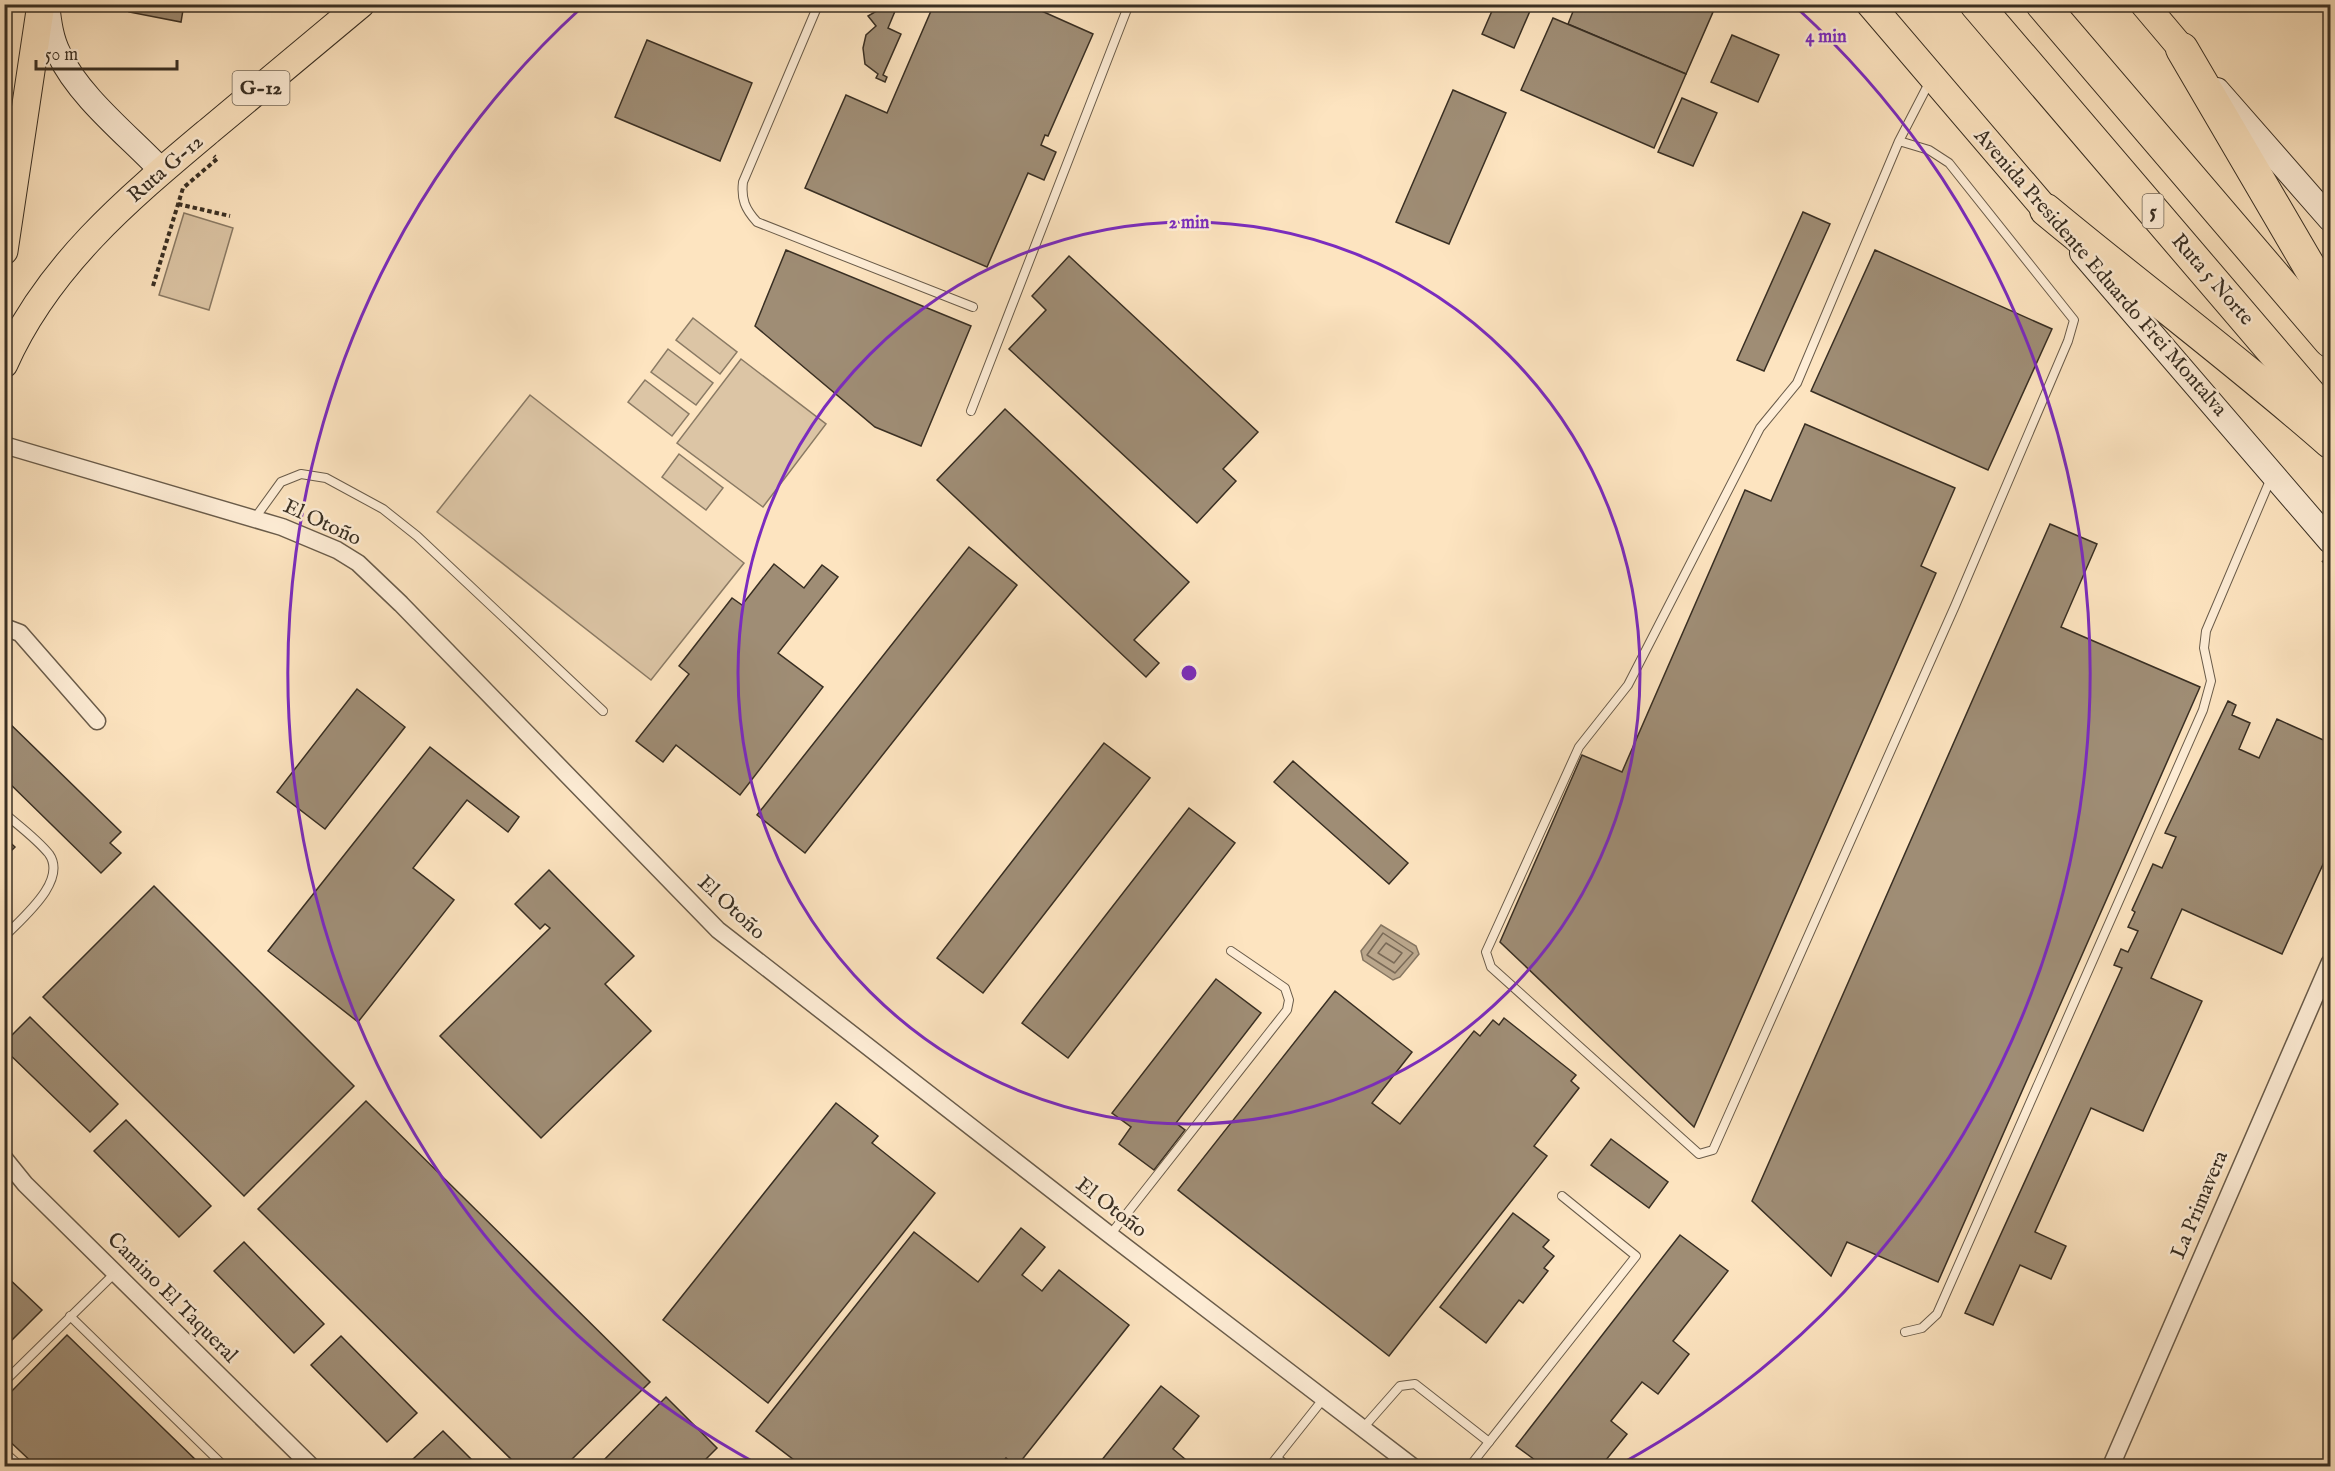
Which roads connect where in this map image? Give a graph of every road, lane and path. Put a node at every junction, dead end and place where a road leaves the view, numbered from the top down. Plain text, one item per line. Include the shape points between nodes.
1 (41, 4) edge
2 (47, 4) edge
3 (361, 4) edge
4 (836, 4) edge
5 (1129, 4) edge
6 (1870, 4) edge
7 (1976, 4) edge
8 (2042, 4) edge
9 (2144, 4) edge
10 (817, 5) edge
11 (2182, 49) junction
12 (1932, 77) junction
13 (201, 138) junction
14 (1899, 141) junction
15 (162, 171) junction
16 (178, 204) junction
17 (2046, 210) junction
18 (230, 216) dead end
19 (2331, 219) edge
20 (4, 251) edge
21 (153, 286) dead end
22 (2331, 302) edge
23 (973, 308) dead end
24 (2331, 341) edge
25 (4, 364) edge
26 (971, 411) dead end
27 (2331, 418) edge
28 (2331, 442) edge
29 (4, 445) edge
30 (2273, 474) junction
31 (255, 518) junction
32 (2331, 541) edge
33 (4, 627) edge
34 (603, 711) dead end
35 (97, 721) dead end
36 (4, 813) edge
37 (4, 937) edge
38 (1231, 951) dead end
39 (2331, 962) edge
40 (4, 1158) edge
41 (1562, 1196) dead end
42 (1110, 1235) junction
43 (115, 1273) junction
44 (70, 1316) junction
45 (1905, 1332) dead end
46 (4, 1382) edge
47 (1324, 1398) junction
48 (1363, 1428) junction
49 (1489, 1442) junction
50 (4, 1452) edge
51 (1277, 1458) junction
52 (2117, 1464) edge
53 (20, 1467) edge
54 (224, 1467) edge
55 (311, 1467) edge
56 (1270, 1467) edge
57 (1287, 1467) edge
58 (1412, 1467) edge
59 (1470, 1467) edge

1 - 20 main road
2 - 15 street via 53,39 65,65
3 - 13 main road, Ruta G-12 / G-12
4 - 10 lane
5 - 26 lane
6 - 12 main road, Avenida Presidente Eduardo Frei Montalva
7 - 27 highway, Ruta 5 Norte / 5
8 - 24 highway, 5
9 - 11 main road
10 - 23 lane via 743,182 746,210 756,222
11 - 19 street
11 - 22 highway
12 - 14 lane
12 - 17 main road, Avenida Presidente Eduardo Frei Montalva
13 - 15 main road, Ruta G-12 / G-12
13 - 16 path via 216,159 183,188
14 - 14 lane via 1929,150 1949,163 2074,320 1955,606 1718,1139 1713,1150 1699,1154 1491,967 1486,951 1579,747 1628,685 1760,428 1797,384
15 - 25 main road, Ruta G-12 / G-12 via 89,238 56,275 26,319
16 - 18 path
16 - 21 path
17 - 28 highway via 2245,368
17 - 30 street, Avenida Presidente Eduardo Frei Montalva
29 - 31 street, El Otoño
30 - 32 street, Avenida Presidente Eduardo Frei Montalva
30 - 45 lane via 2206,631 2204,648 2211,681 2203,710 1937,1314 1922,1328
31 - 34 lane via 281,482 300,474 326,478 374,504 417,536
31 - 42 street, El Otoño via 306,537 358,563 718,930
33 - 35 street via 20,633
36 - 37 lane via 49,854 54,873 50,886
38 - 42 lane via 1285,988 1287,1011
39 - 52 street, La Primavera
40 - 43 street, Camino El Taqueral
41 - 49 lane via 1636,1256
42 - 47 street, El Otoño
43 - 44 lane
43 - 55 street, Camino El Taqueral
44 - 46 lane
44 - 54 lane
47 - 48 street, El Otoño
47 - 51 lane
48 - 49 lane via 1400,1386 1415,1384
48 - 58 street, El Otoño
49 - 59 lane
50 - 53 lane
51 - 56 lane
51 - 57 lane

